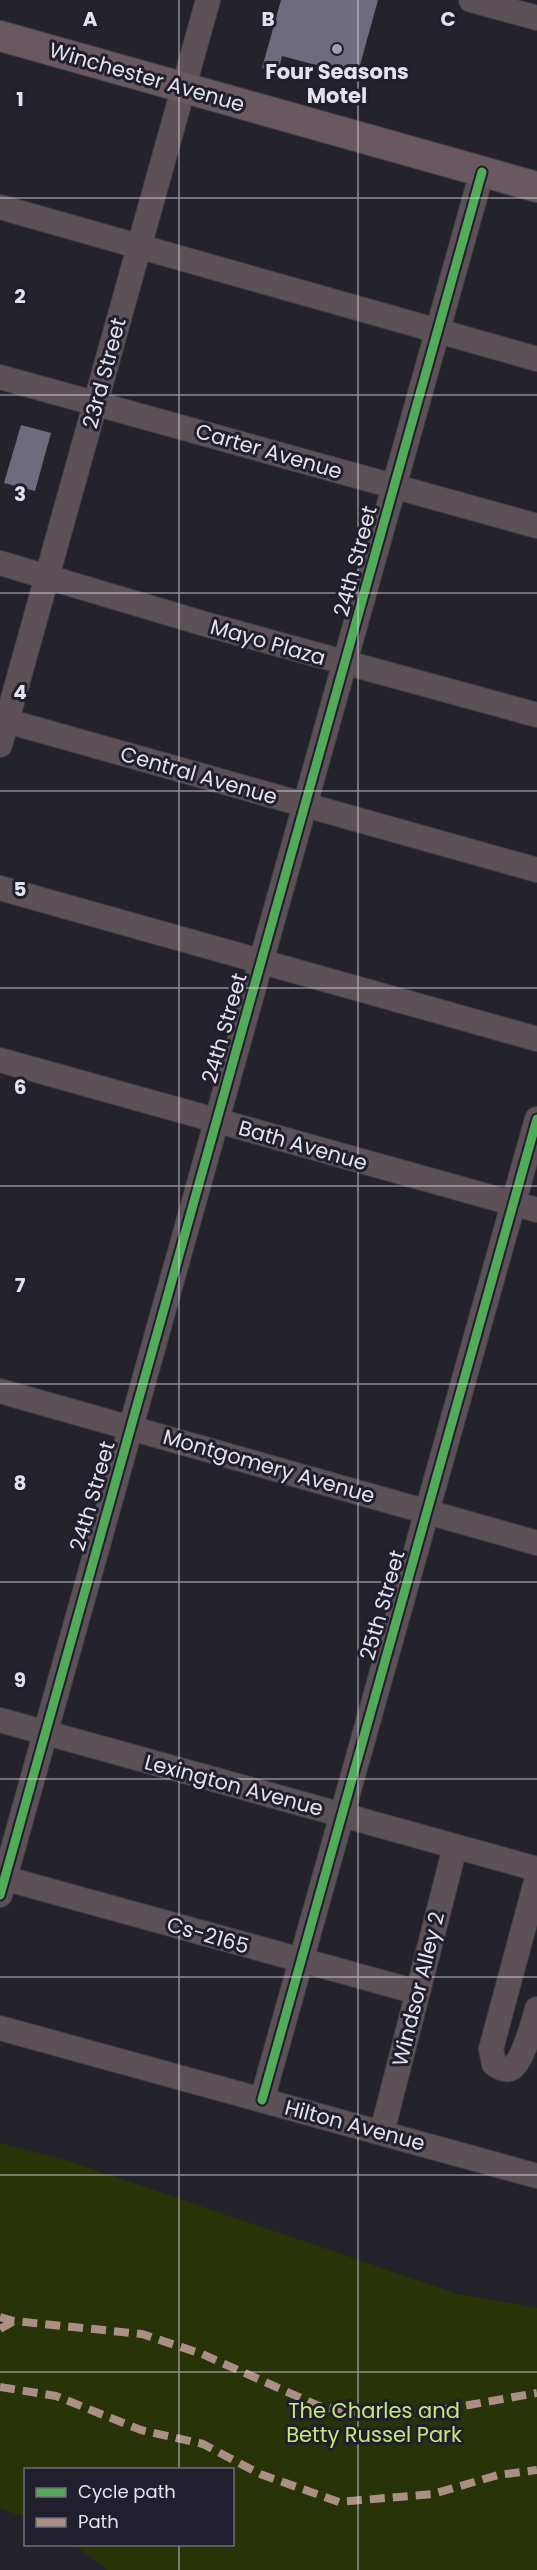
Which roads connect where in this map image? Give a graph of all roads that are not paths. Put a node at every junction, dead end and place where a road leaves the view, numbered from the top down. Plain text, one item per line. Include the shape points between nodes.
1 (207, 0) edge
2 (471, 0) edge
3 (537, 18) edge
4 (0, 36) edge
5 (183, 87) junction
6 (482, 172) junction
7 (537, 187) edge
8 (0, 207) edge
9 (139, 246) junction
10 (438, 331) junction
11 (537, 359) edge
12 (0, 376) edge
13 (95, 403) junction
14 (394, 486) junction
15 (537, 526) edge
16 (0, 563) edge
17 (47, 576) junction
18 (345, 664) junction
19 (537, 716) edge
20 (3, 720) edge
21 (0, 745) edge
22 (304, 804) junction
23 (537, 870) edge
24 (0, 888) edge
25 (262, 962) junction
26 (537, 1039) edge
27 (0, 1060) edge
28 (537, 1119) edge
29 (215, 1121) junction
30 (513, 1203) junction
31 (537, 1210) edge
32 (0, 1391) edge
33 (131, 1427) junction
34 (427, 1511) junction
35 (537, 1543) edge
36 (0, 1720) edge
37 (44, 1732) junction
38 (343, 1814) junction
39 (455, 1847) junction
40 (537, 1869) edge
41 (537, 1878) edge
42 (2, 1883) edge
43 (527, 1951) edge
44 (302, 1962) junction
45 (417, 1992) junction
46 (502, 2002) junction
47 (537, 2011) edge
48 (0, 2028) edge
49 (262, 2100) junction
50 (382, 2132) junction
51 (537, 2176) edge

1 - 5 street, 23rd Street
2 - 3 street
4 - 5 main road, Winchester Avenue
5 - 6 main road, Winchester Avenue
5 - 9 street, 23rd Street
6 - 7 main road, Winchester Avenue
6 - 10 street, 24th Street
8 - 9 street
9 - 10 street
9 - 13 street, 23rd Street
10 - 11 street
10 - 14 street, 24th Street
12 - 13 street, Carter Avenue
13 - 14 street, Carter Avenue
13 - 17 street, 23rd Street
14 - 15 street, Carter Avenue
14 - 18 street, 24th Street
16 - 17 street, Mayo Plaza
17 - 18 street, Mayo Plaza
17 - 20 street, 23rd Street
18 - 19 street, Mayo Plaza
18 - 22 street, 24th Street
20 - 21 street, 23rd Street
20 - 22 street, Central Avenue
22 - 23 street, Central Avenue
22 - 25 street, 24th Street
24 - 25 street
25 - 26 street
25 - 29 street, 24th Street
27 - 29 street, Bath Avenue
28 - 30 street, 25th Street
29 - 30 street, Bath Avenue
29 - 33 street, 24th Street
30 - 31 street, Bath Avenue
30 - 34 street, 25th Street
32 - 33 street, Montgomery Avenue
33 - 34 street, Montgomery Avenue
33 - 37 street, 24th Street
34 - 35 street, Montgomery Avenue
34 - 38 street, 25th Street
36 - 37 street, Lexington Avenue
37 - 38 street, Lexington Avenue
37 - 42 street, 24th Street
38 - 39 street, Lexington Avenue
38 - 44 street, 25th Street
39 - 40 street, Lexington Avenue
39 - 45 street, Windsor Alley 2
41 - 43 street
42 - 44 street, Cs-2165
43 - 46 street
44 - 45 street, Cs-2165
44 - 49 street, 25th Street
45 - 50 street, Windsor Alley 2
46 - 47 street
46 - 47 street via 491,2049 494,2064 505,2069 519,2058
48 - 49 street, Hilton Avenue
49 - 50 street, Hilton Avenue
50 - 51 street, Hilton Avenue

